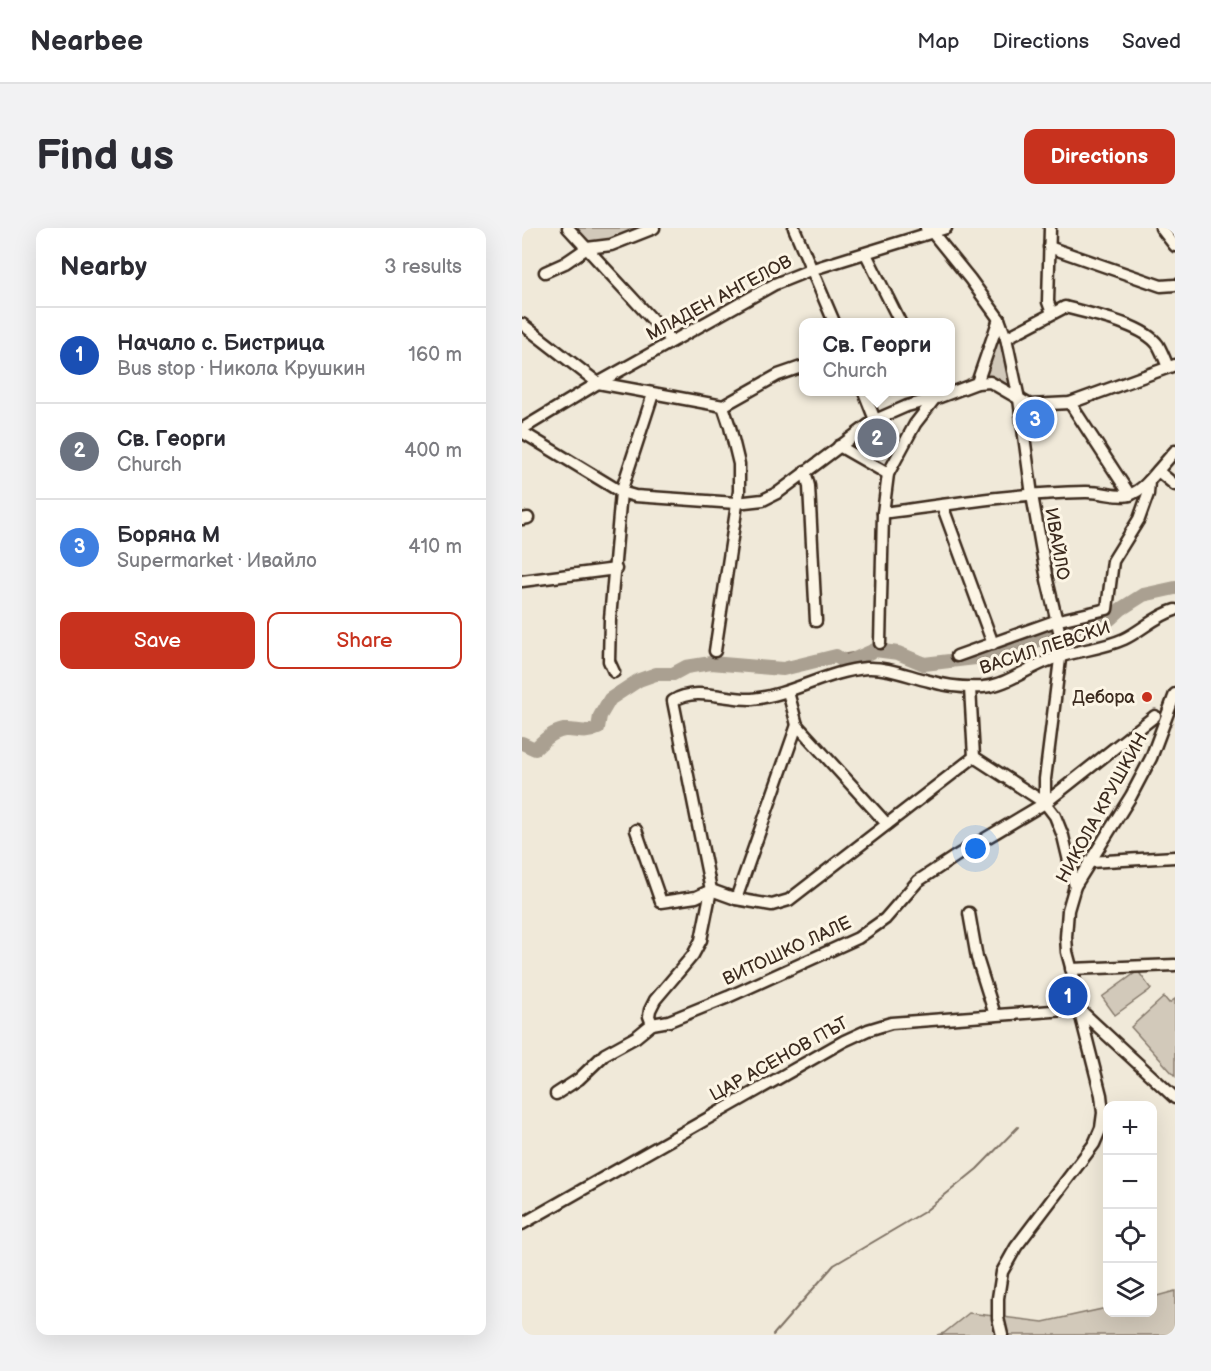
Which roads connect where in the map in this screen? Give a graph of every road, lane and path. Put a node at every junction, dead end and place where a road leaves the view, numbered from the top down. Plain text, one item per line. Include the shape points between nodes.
1 (568, 228) edge
2 (654, 228) edge
3 (794, 228) edge
4 (946, 228) edge
5 (1050, 228) edge
6 (1161, 228) edge
7 (929, 230) edge
8 (1175, 246) edge
9 (1049, 247) junction
10 (587, 248) junction
11 (866, 254) junction
12 (810, 270) junction
13 (545, 272) dead end
14 (1175, 285) edge
15 (1052, 313) junction
16 (832, 318) edge
17 (898, 318) edge
18 (999, 319) junction
19 (522, 324) edge
20 (1006, 338) junction
21 (672, 341) junction
22 (1171, 366) edge
23 (799, 368) edge
24 (598, 382) junction
25 (977, 383) junction
26 (955, 389) edge
27 (653, 394) junction
28 (866, 396) edge
29 (932, 396) edge
30 (934, 396) edge
31 (1018, 399) junction
32 (1070, 403) junction
33 (723, 406) junction
34 (875, 420) junction
35 (522, 430) edge
36 (839, 446) junction
37 (1175, 451) edge
38 (806, 471) junction
39 (1158, 471) junction
40 (888, 474) junction
41 (1149, 481) junction
42 (1175, 485) edge
43 (621, 492) junction
44 (1032, 495) junction
45 (1130, 495) junction
46 (736, 503) junction
47 (942, 505) junction
48 (884, 513) junction
49 (616, 569) junction
50 (522, 581) edge
51 (1175, 609) edge
52 (816, 621) dead end
53 (1055, 621) junction
54 (880, 643) dead end
55 (993, 644) junction
56 (715, 651) dead end
57 (957, 656) dead end
58 (1060, 656) junction
59 (614, 672) dead end
60 (970, 688) junction
61 (788, 692) junction
62 (1175, 694) edge
63 (1155, 716) dead end
64 (1172, 716) edge
65 (797, 725) junction
66 (974, 757) junction
67 (1046, 803) junction
68 (887, 824) junction
69 (636, 830) dead end
70 (1175, 857) edge
71 (1089, 862) junction
72 (1075, 886) junction
73 (711, 890) junction
74 (736, 899) junction
75 (969, 913) dead end
76 (1175, 965) edge
77 (1071, 969) junction
78 (1079, 1009) junction
79 (995, 1015) junction
80 (652, 1024) junction
81 (556, 1094) dead end
82 (1175, 1098) edge
83 (522, 1224) edge
84 (1002, 1335) edge

1 - 10 street
2 - 10 street via 611,245
3 - 12 street
4 - 7 street, МЛАДЕН АНГЕЛОВ
5 - 9 street
6 - 8 street
7 - 11 street, МЛАДЕН АНГЕЛОВ
7 - 18 street, ИВАЙЛО
9 - 14 street via 1161,286
9 - 15 street via 1048,302
10 - 13 street
10 - 21 street
11 - 12 street, МЛАДЕН АНГЕЛОВ
11 - 17 street
12 - 16 street
12 - 21 street, МЛАДЕН АНГЕЛОВ via 775,284
15 - 20 street
15 - 22 street via 1065,307 1137,329 1150,337
18 - 20 street, ИВАЙЛО
18 - 25 street
19 - 24 street
20 - 31 street, ИВАЙЛО
21 - 24 street, МЛАДЕН АНГЕЛОВ
22 - 32 street
23 - 33 street
24 - 27 street
24 - 35 street, МЛАДЕН АНГЕЛОВ
25 - 26 street
25 - 31 street via 990,382
27 - 33 street
27 - 43 street
28 - 34 street
29 - 34 street
30 - 40 street
31 - 32 street via 1030,405
31 - 44 street, ИВАЙЛО
32 - 45 street
33 - 46 street via 739,464
34 - 36 street
35 - 43 street
36 - 38 street
36 - 40 street
37 - 39 street
38 - 46 street via 763,500
38 - 52 street
39 - 41 street
39 - 42 street
40 - 48 street
41 - 45 street
41 - 53 street, ВАСИЛ ЛЕВСКИ via 1139,519 1113,561 1107,609
43 - 46 street
43 - 49 street
44 - 45 street via 1088,491
44 - 47 street
44 - 53 street, ИВАЙЛО
46 - 56 street
47 - 48 street
47 - 55 street
48 - 54 street
49 - 50 street
49 - 59 street via 609,651
51 - 58 street, ВАСИЛ ЛЕВСКИ via 1126,638
53 - 55 street, ВАСИЛ ЛЕВСКИ
53 - 58 street, ИВАЙЛО via 1062,643
55 - 57 street, ВАСИЛ ЛЕВСКИ
58 - 60 street, ВАСИЛ ЛЕВСКИ via 1012,678
58 - 67 street, ИВАЙЛО via 1045,779
60 - 61 street, ВАСИЛ ЛЕВСКИ via 867,668
60 - 66 street
61 - 65 street
61 - 73 street, ВАСИЛ ЛЕВСКИ via 738,700 697,694 673,701
62 - 64 street, НИКОЛА КРУШКИН
63 - 67 street, ВИТОШКО ЛАЛЕ
64 - 71 street, НИКОЛА КРУШКИН via 1131,796
65 - 68 street
65 - 74 street
66 - 67 street
66 - 68 street
67 - 72 street, ИВАЙЛО via 1063,836
67 - 80 street, ВИТОШКО ЛАЛЕ via 918,881 885,919 858,938 728,997
68 - 74 street via 789,900 772,905
69 - 73 street via 661,902 696,897
70 - 71 street
71 - 72 street, НИКОЛА КРУШКИН
72 - 77 street, НИКОЛА КРУШКИН via 1066,937
73 - 74 street
73 - 80 street via 701,940 655,1000 649,1016
75 - 79 street
76 - 77 street
77 - 78 street, НИКОЛА КРУШКИН
78 - 79 street, ЦАР АСЕНОВ ПЪТ
78 - 82 street
78 - 84 street, НИКОЛА КРУШКИН via 1101,1095 1101,1128 1094,1144 1016,1247 1002,1272 998,1318
79 - 83 street, ЦАР АСЕНОВ ПЪТ via 891,1023 868,1030
80 - 81 street via 605,1054

